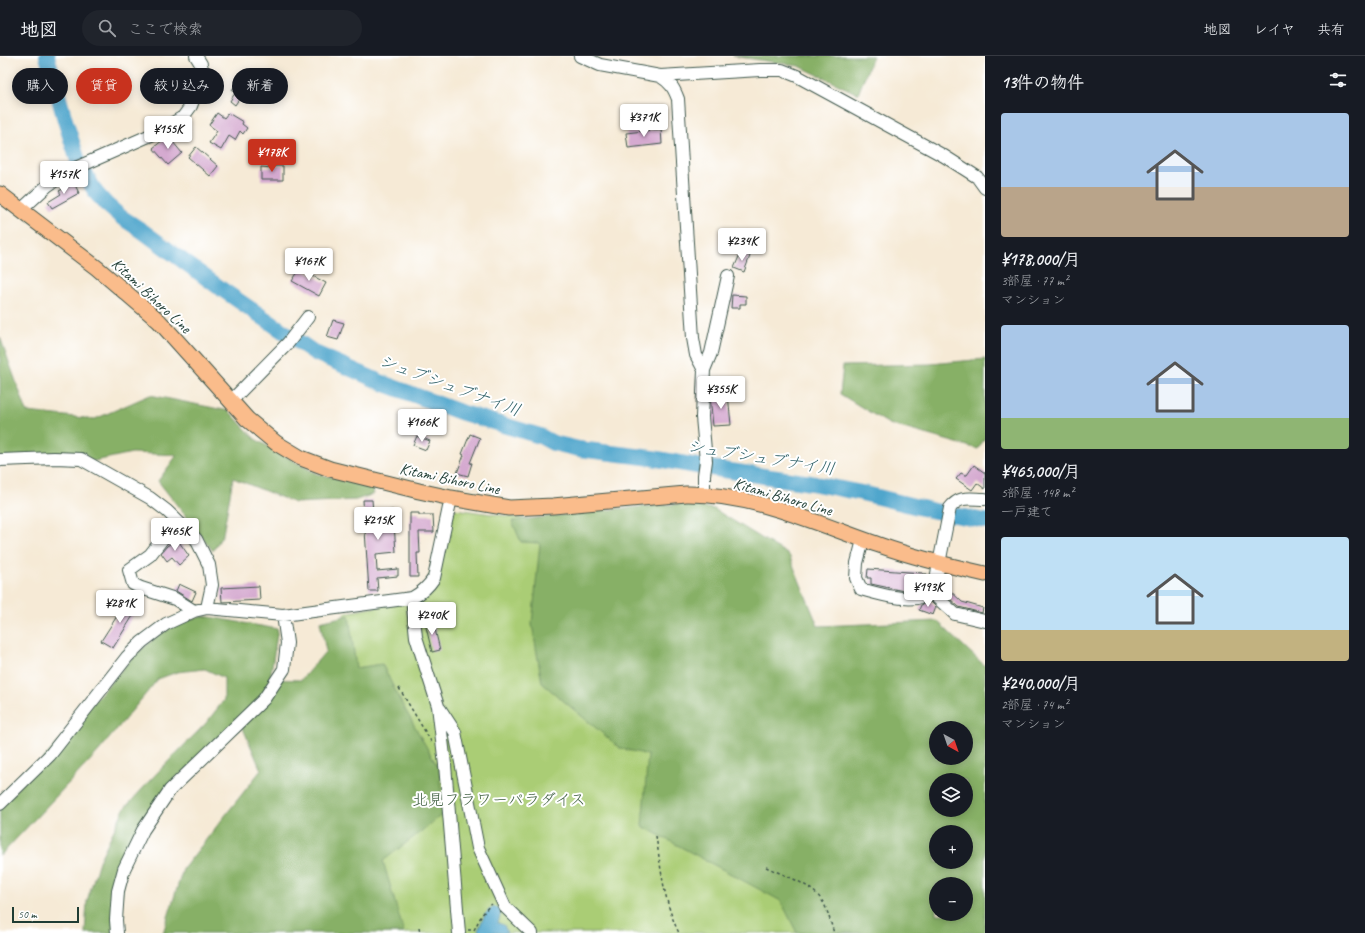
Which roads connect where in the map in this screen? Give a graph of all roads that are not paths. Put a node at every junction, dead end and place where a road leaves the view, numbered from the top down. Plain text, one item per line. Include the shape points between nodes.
1 (196, 56) edge
2 (580, 56) edge
3 (660, 76) junction
4 (985, 188) edge
5 (0, 194) edge
6 (21, 210) junction
7 (728, 276) dead end
8 (308, 317) dead end
9 (704, 370) junction
10 (231, 401) junction
11 (0, 460) edge
12 (704, 494) junction
13 (451, 498) junction
14 (985, 499) edge
15 (182, 526) junction
16 (864, 540) junction
17 (939, 564) junction
18 (985, 574) edge
19 (933, 594) junction
20 (412, 598) junction
21 (207, 608) junction
22 (194, 611) junction
23 (283, 615) junction
24 (985, 621) edge
25 (438, 706) junction
26 (0, 804) edge
27 (459, 931) edge
28 (118, 933) edge
29 (532, 933) edge

1 - 6 street via 203,74 191,106 183,117 160,131 71,170 47,186
2 - 3 street via 600,65
3 - 4 street via 782,70 944,156 977,177
3 - 9 street via 669,82 678,99 693,338 696,355
5 - 6 main road, Kitami Bihoro Line
6 - 10 main road, Kitami Bihoro Line via 97,268 159,321
7 - 9 street via 711,353
8 - 10 street via 288,343
9 - 12 street
10 - 13 main road, Kitami Bihoro Line via 247,419 276,443 301,458 330,469
11 - 15 street via 81,459 150,498
12 - 13 main road, Kitami Bihoro Line via 509,508
12 - 16 main road, Kitami Bihoro Line via 748,501
13 - 20 street via 434,578 427,588
14 - 17 street via 962,498 950,508
15 - 21 street via 196,540 209,565 212,585
15 - 22 street via 164,537 150,555 129,570 133,584 175,599
16 - 17 main road, Kitami Bihoro Line
16 - 19 street via 857,563 856,578 861,589 898,597 917,598
17 - 18 main road, Kitami Bihoro Line
17 - 19 street
19 - 24 street via 955,614
20 - 23 street
20 - 25 street via 416,637
21 - 22 street
21 - 23 street
22 - 26 street via 166,624 142,642 127,657 50,755
23 - 28 street via 287,643 284,669 264,699 170,790 143,830 124,870 118,891
25 - 27 street
25 - 29 street via 456,732 478,848 505,907

